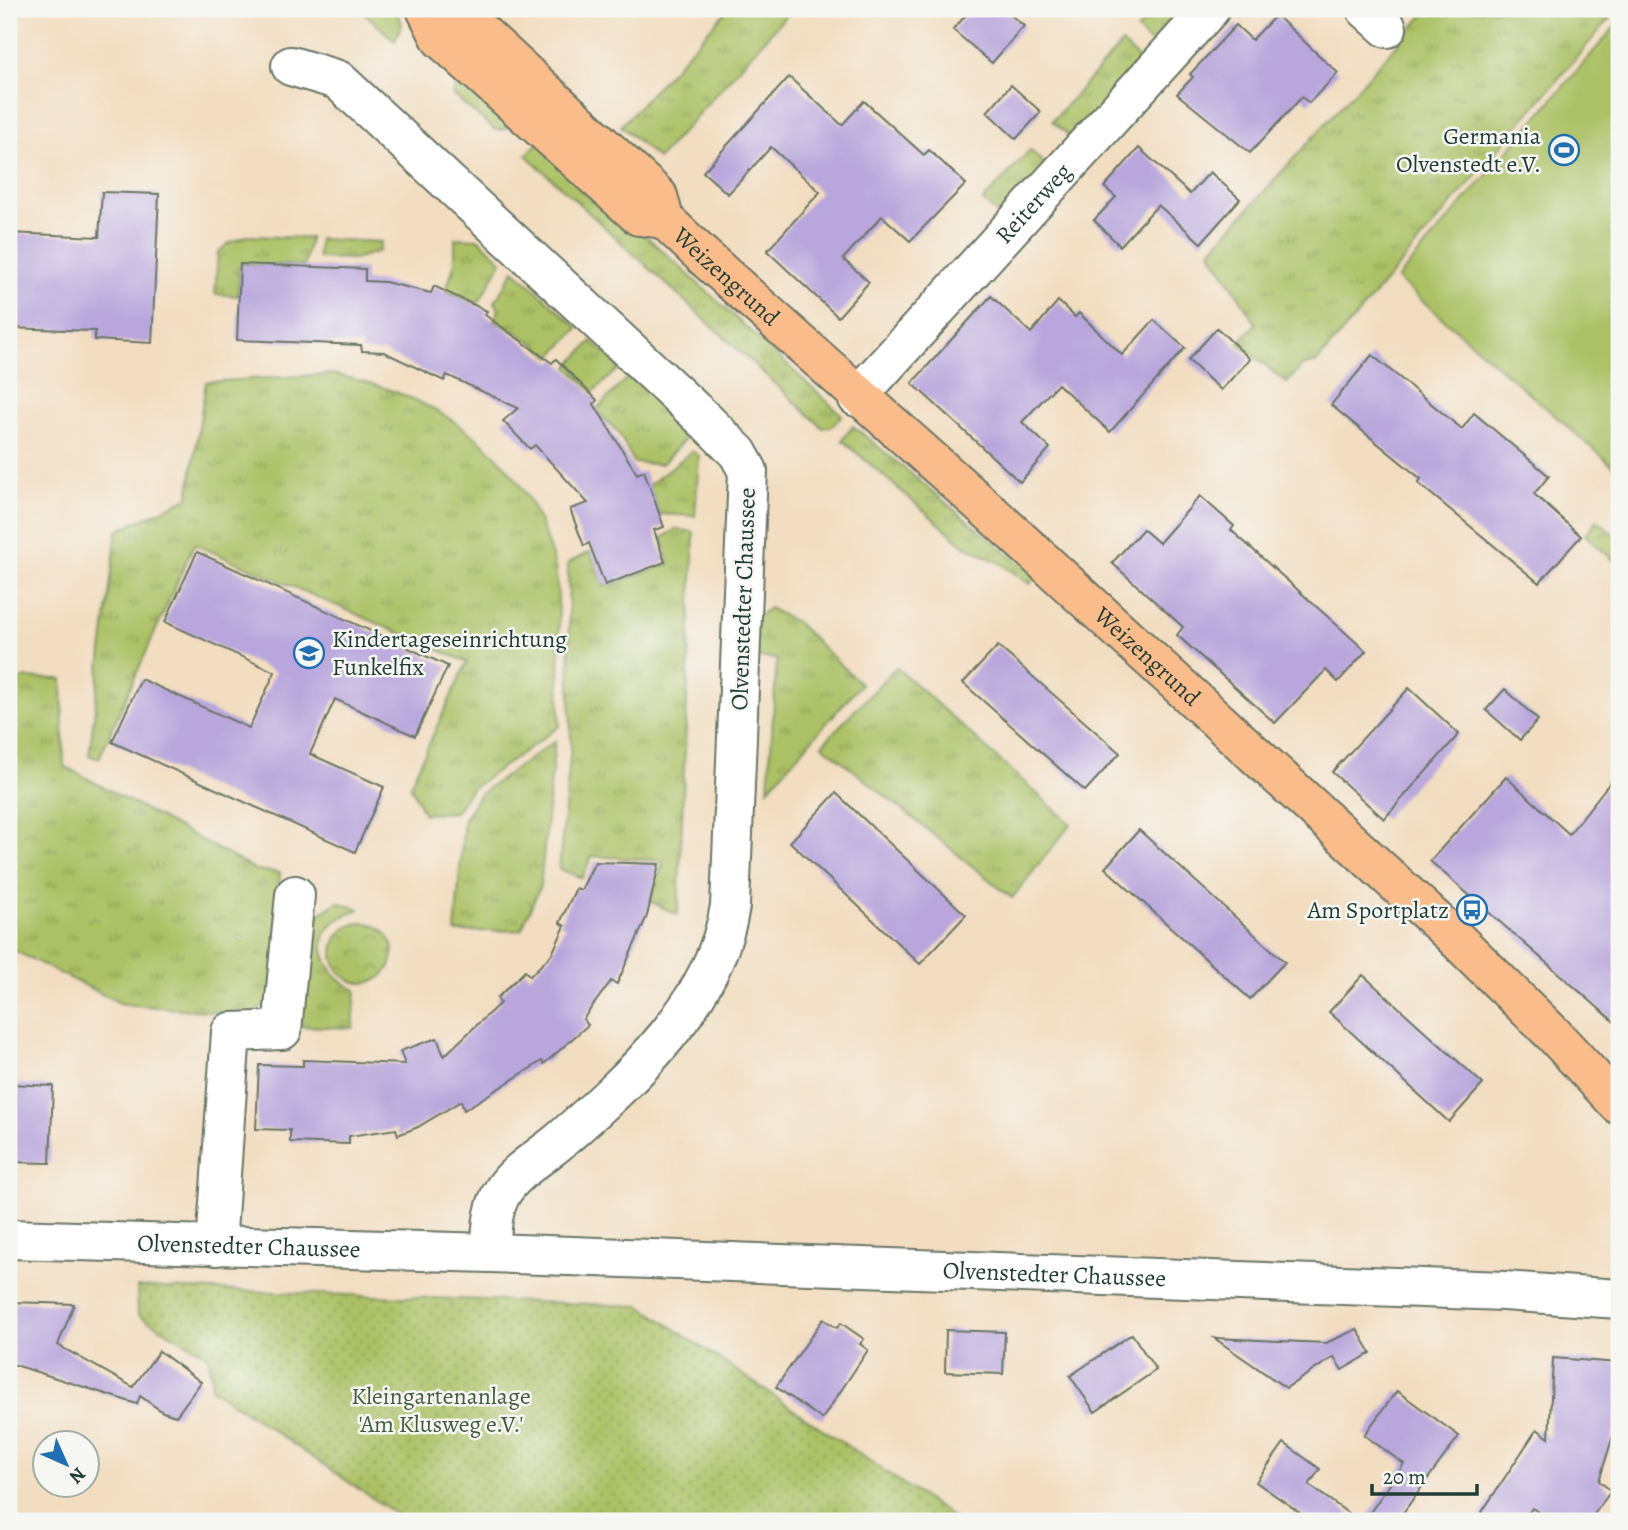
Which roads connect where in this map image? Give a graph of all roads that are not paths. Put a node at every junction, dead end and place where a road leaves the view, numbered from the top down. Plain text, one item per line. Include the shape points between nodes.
1 (426, 9) edge
2 (445, 9) edge
3 (1210, 9) edge
4 (291, 66) dead end
5 (664, 219) junction
6 (857, 397) junction
7 (295, 895) dead end
8 (1619, 1105) edge
9 (9, 1239) edge
10 (216, 1246) junction
11 (490, 1253) junction
12 (1619, 1299) edge

1 - 5 main road, Weizengrund via 441,39 639,216
2 - 5 main road, Weizengrund via 459,12 658,196
3 - 6 street, Reiterweg
4 - 11 street, Olvenstedter Chaussee via 338,80 708,423 738,453 748,471 730,906 722,947 694,999 648,1056 591,1114 506,1187 494,1212
5 - 6 main road, Weizengrund
6 - 8 main road, Weizengrund via 992,514 1451,934
7 - 10 street via 282,1030 231,1032
9 - 10 street, Olvenstedter Chaussee
10 - 11 street, Olvenstedter Chaussee
11 - 12 street, Olvenstedter Chaussee

